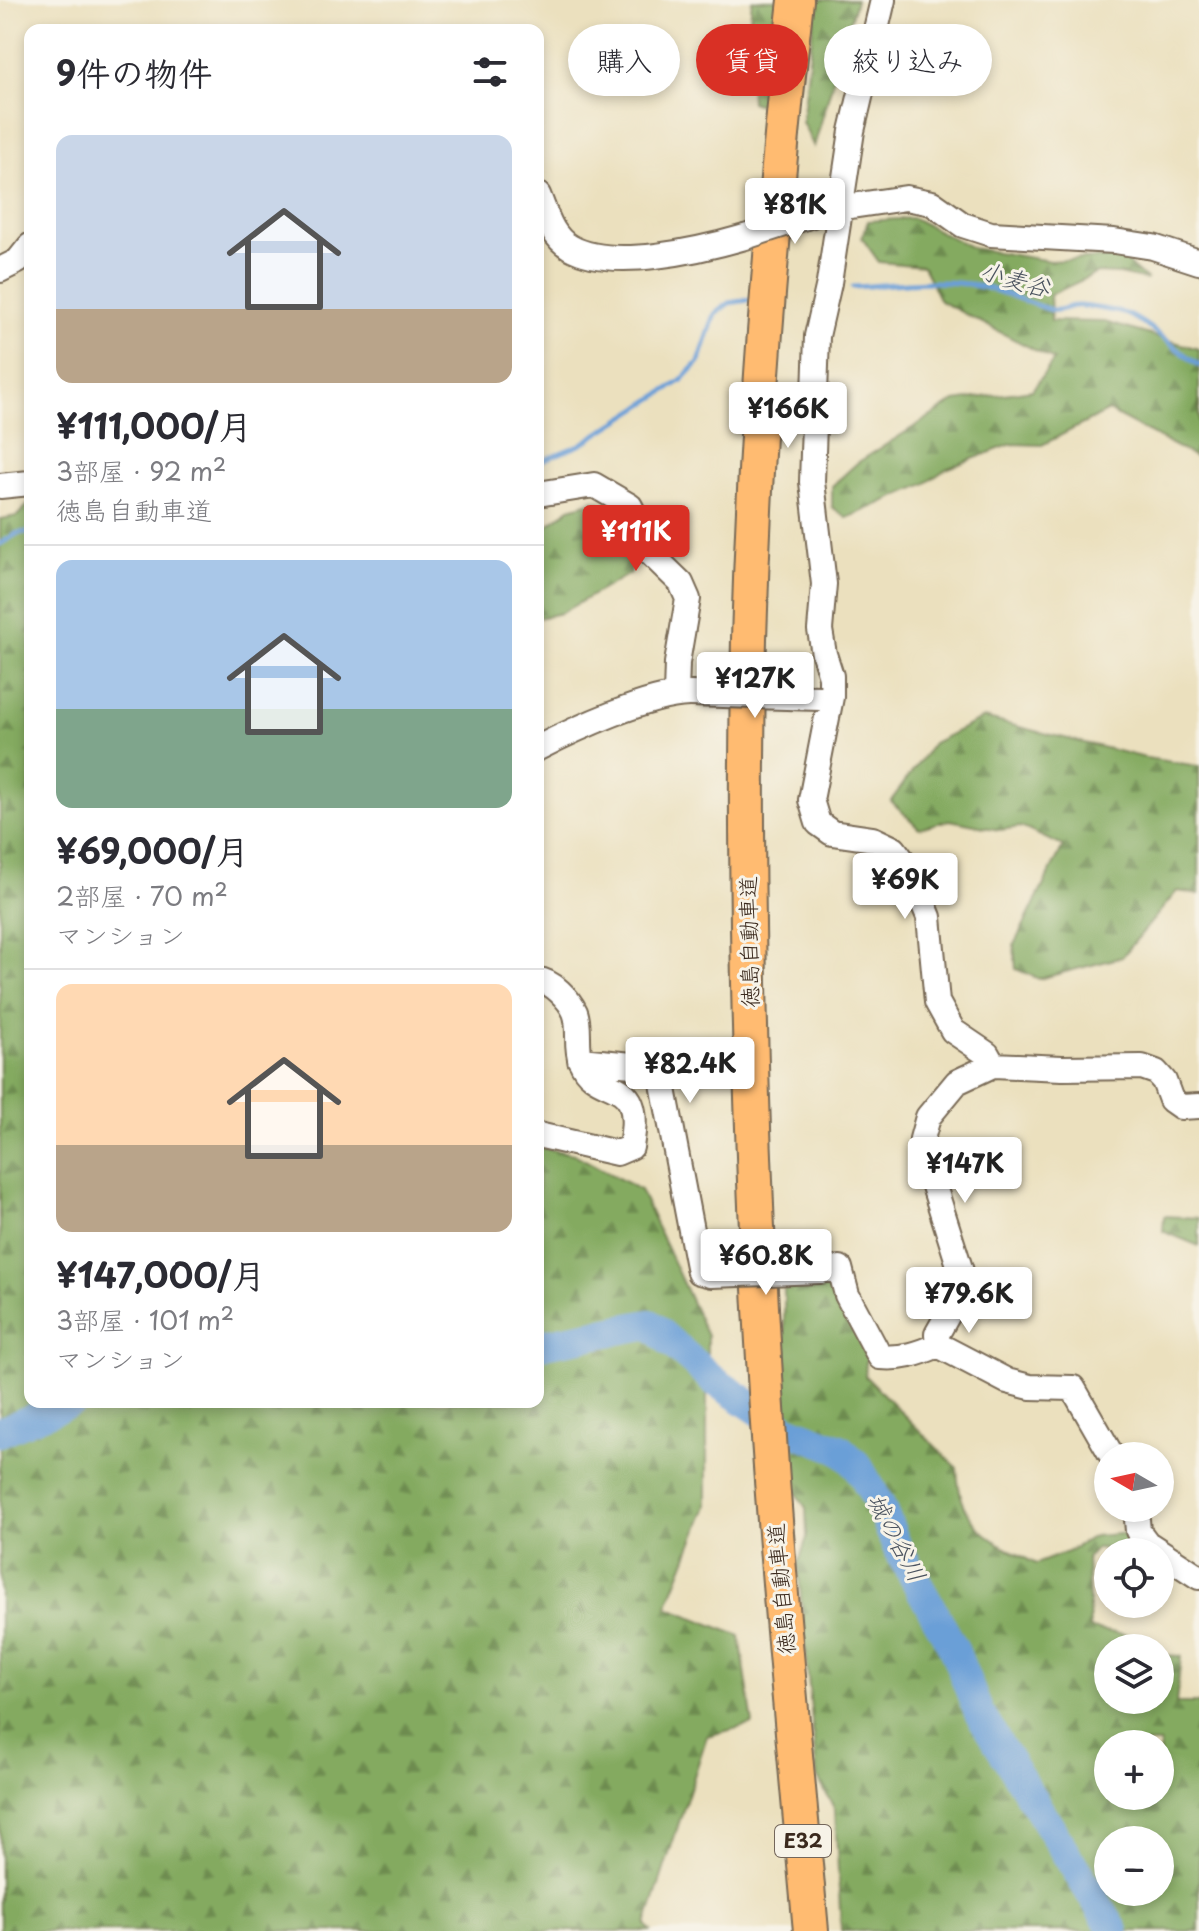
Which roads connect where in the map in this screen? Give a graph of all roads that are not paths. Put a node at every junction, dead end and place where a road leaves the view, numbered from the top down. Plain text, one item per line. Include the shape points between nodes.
1 (796, 0) edge
2 (883, 0) edge
3 (836, 208) junction
4 (544, 209) edge
5 (24, 254) edge
6 (1199, 262) edge
7 (0, 270) edge
8 (24, 484) edge
9 (0, 486) edge
10 (544, 493) edge
11 (683, 694) junction
12 (826, 698) junction
13 (544, 745) edge
14 (544, 981) edge
15 (580, 1060) junction
16 (993, 1065) junction
17 (1199, 1106) edge
18 (544, 1136) edge
19 (938, 1345) junction
20 (1104, 1442) edge
21 (1137, 1522) edge
22 (1199, 1577) edge
23 (811, 1931) edge

1 - 23 highway, 徳島自動車道 / E32 via 777,176 753,519 747,838 764,1358
2 - 3 street
3 - 4 street, bridge via 710,247 646,257 592,255 568,246
3 - 6 street via 906,198 932,203 963,225 991,234 1114,241
3 - 12 street via 817,336 812,435 824,584 820,630 831,676
5 - 7 street
8 - 9 street
10 - 11 street via 594,485 630,506 648,551 681,583 688,599 677,663
11 - 12 street, bridge
11 - 13 street via 606,717
12 - 16 street via 811,800 818,823 832,833 873,839 894,849 909,869 929,917 937,1002 953,1031 987,1054
14 - 15 street via 575,1012
15 - 18 street via 600,1083 625,1093 632,1105 631,1147 617,1153
15 - 19 street, bridge via 653,1067 661,1073 699,1272 840,1268 847,1295 880,1357 917,1354
16 - 17 street via 1142,1067 1156,1072 1171,1100 1181,1107
16 - 19 street via 957,1082 928,1117 922,1139 965,1284 937,1334
19 - 20 street via 1007,1381 1073,1388
21 - 22 street via 1147,1543

